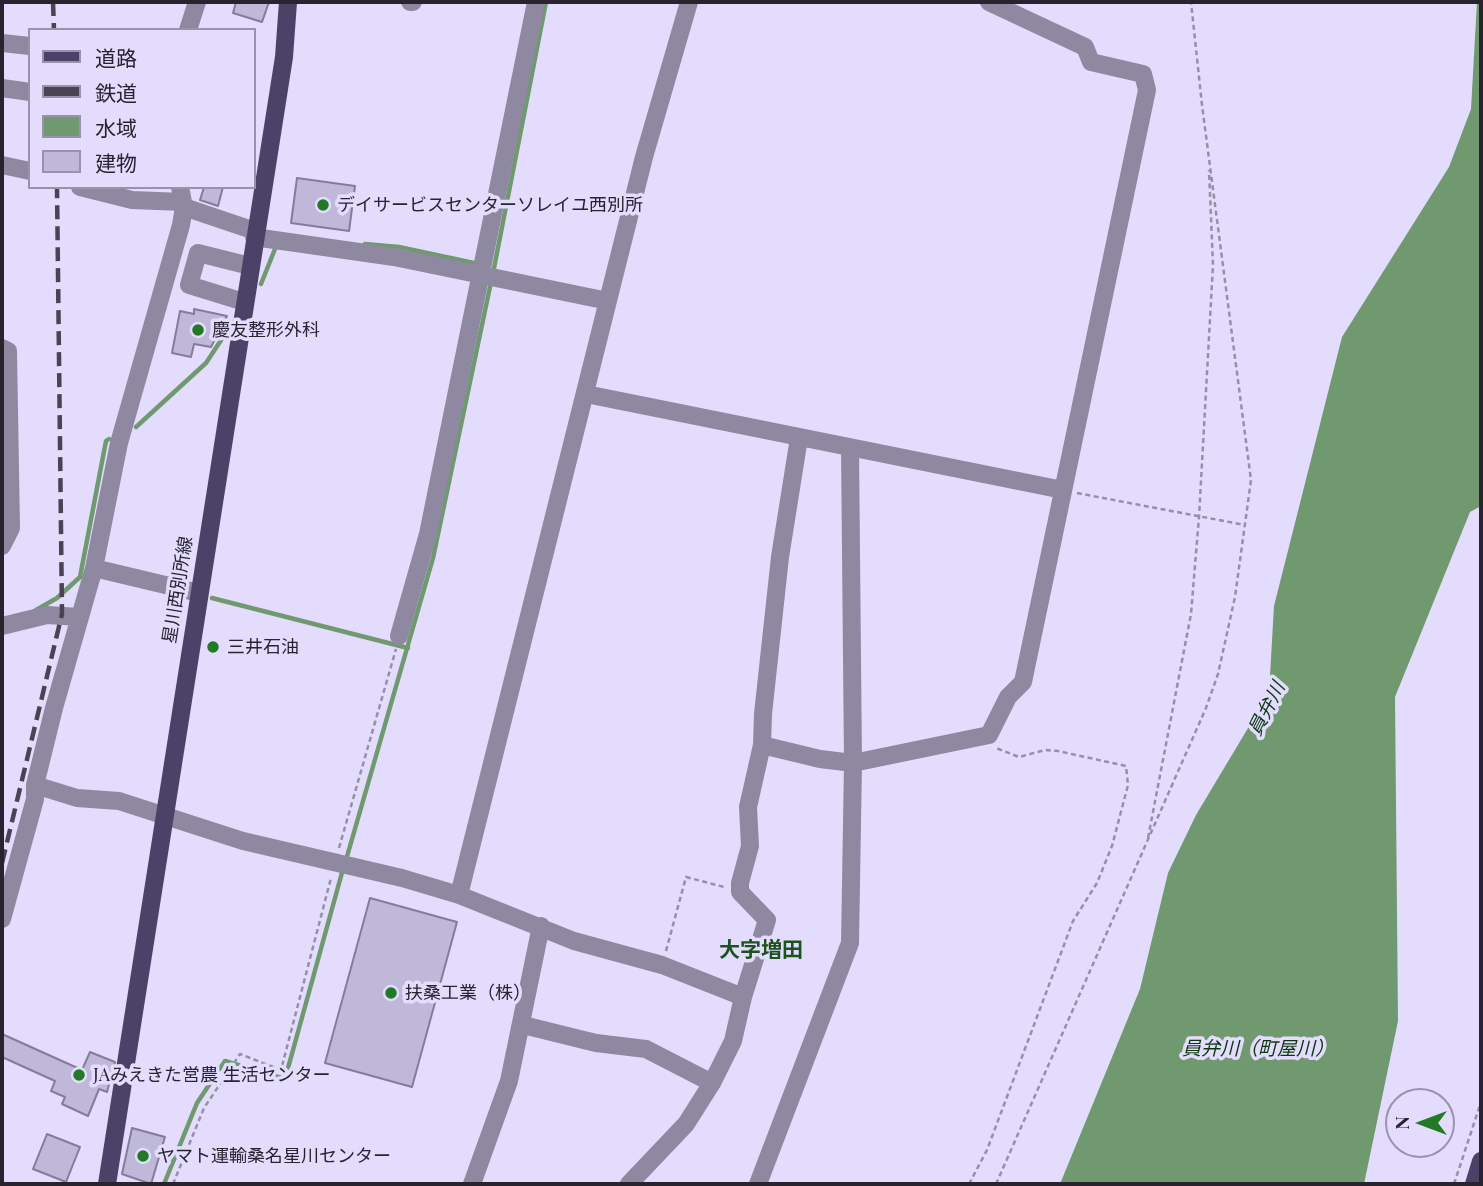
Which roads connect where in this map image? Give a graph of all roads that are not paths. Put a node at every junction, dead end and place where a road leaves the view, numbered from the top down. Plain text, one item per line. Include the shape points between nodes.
1 (197, 2) edge
2 (288, 2) edge
3 (536, 2) edge
4 (689, 2) edge
5 (989, 2) edge
6 (189, 28) edge
7 (2, 43) edge
8 (28, 46) edge
9 (2, 88) edge
10 (28, 92) edge
11 (2, 165) edge
12 (28, 171) edge
13 (88, 189) edge
14 (182, 199) edge
15 (255, 234) junction
16 (250, 266) junction
17 (488, 277) junction
18 (164, 283) junction
19 (190, 285) junction
20 (608, 301) junction
21 (244, 302) junction
22 (2, 348) edge
23 (586, 394) junction
24 (799, 438) junction
25 (850, 447) junction
26 (1063, 490) junction
27 (2, 546) edge
28 (94, 568) junction
29 (199, 593) junction
30 (80, 617) junction
31 (2, 626) edge
32 (399, 636) dead end
33 (762, 745) junction
34 (853, 763) junction
35 (35, 785) junction
36 (163, 813) junction
37 (459, 895) junction
38 (2, 919) edge
39 (541, 926) junction
40 (743, 997) junction
41 (523, 1025) junction
42 (712, 1083) junction
43 (107, 1184) edge
44 (472, 1184) edge
45 (629, 1184) edge
46 (758, 1184) edge

1 - 6 street
2 - 15 main road, 星川西別所線 via 284,57
3 - 17 street
4 - 20 street
5 - 26 street via 1086,47 1091,62 1143,74 1147,90
7 - 8 street
9 - 10 street
11 - 12 street
13 - 14 street via 132,200
14 - 15 street
14 - 18 street
15 - 16 main road, 星川西別所線
15 - 17 street
16 - 19 street via 198,253
16 - 21 main road, 星川西別所線
17 - 20 street
17 - 32 street via 428,534
18 - 19 street
18 - 28 street via 119,443
19 - 21 street
20 - 23 street
21 - 29 main road, 星川西別所線
22 - 27 street via 8,351 12,528
23 - 24 street
23 - 37 street
24 - 25 street
24 - 33 street via 780,557
25 - 26 street
25 - 34 street
26 - 34 street via 1023,682 1008,697 989,735
28 - 29 street
28 - 30 street
29 - 36 main road, 星川西別所線
30 - 31 street via 47,615
30 - 35 street
33 - 34 street
33 - 40 street via 748,807 750,846 740,891 767,920
34 - 46 street via 850,943
35 - 36 street via 77,798 119,801
35 - 38 street
36 - 37 street via 243,841
36 - 43 main road, 星川西別所線
37 - 39 street
39 - 40 street via 573,941 662,965
39 - 41 street
40 - 42 street via 733,1041
41 - 42 street via 596,1044 646,1049
41 - 44 street via 509,1081
42 - 45 street via 686,1124

